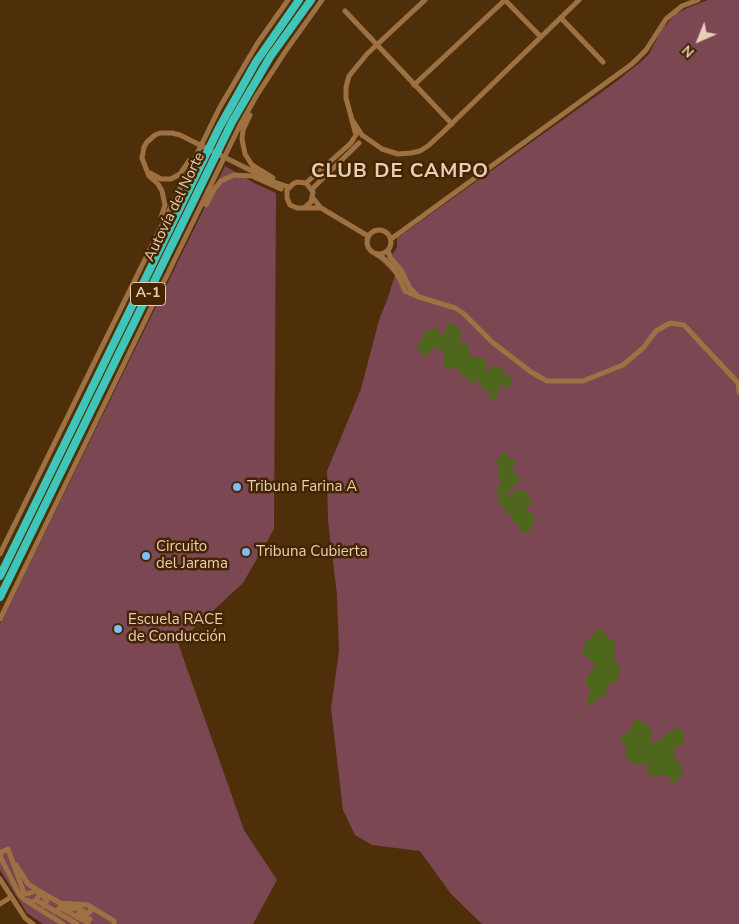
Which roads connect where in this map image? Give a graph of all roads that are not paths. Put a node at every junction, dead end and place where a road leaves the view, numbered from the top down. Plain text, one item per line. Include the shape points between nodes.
1 (288, 0) edge
2 (299, 0) edge
3 (311, 0) edge
4 (322, 0) edge
5 (425, 0) edge
6 (505, 0) edge
7 (698, 0) edge
8 (576, 1) edge
9 (345, 11) dead end
10 (561, 18) junction
11 (541, 37) junction
12 (377, 46) junction
13 (603, 62) dead end
14 (270, 75) junction
15 (414, 85) junction
16 (220, 107) junction
17 (452, 124) junction
18 (357, 136) junction
19 (360, 143) junction
20 (374, 144) junction
21 (146, 170) junction
22 (306, 184) junction
23 (281, 186) junction
24 (289, 186) junction
25 (312, 189) junction
26 (286, 194) junction
27 (313, 198) junction
28 (304, 208) junction
29 (321, 208) junction
30 (368, 236) junction
31 (391, 239) junction
32 (184, 244) junction
33 (388, 250) junction
34 (377, 255) junction
35 (145, 258) junction
36 (407, 288) junction
37 (739, 384) edge
38 (739, 392) edge
39 (0, 554) edge
40 (0, 576) edge
41 (0, 597) edge
42 (0, 619) edge
43 (8, 849) junction
44 (0, 879) edge
45 (39, 891) junction
46 (11, 897) junction
47 (24, 897) junction
48 (36, 900) junction
49 (0, 904) edge
50 (60, 905) junction
51 (91, 907) junction
52 (68, 908) junction
53 (46, 909) junction
54 (55, 912) junction
55 (104, 915) junction
56 (88, 922) edge
57 (33, 924) edge
58 (63, 924) edge
59 (77, 924) edge
60 (114, 924) edge

1 - 16 street via 257,44
2 - 40 highway, Autovía del Norte / A-1 via 248,76 219,128
3 - 41 highway, Autovía del Norte / A-1 via 270,57 232,122
4 - 14 street
5 - 12 street
6 - 11 street
6 - 15 street
7 - 31 street via 671,14 632,64
8 - 10 street
9 - 12 street
10 - 11 street
10 - 13 street
11 - 17 street
12 - 15 street
12 - 18 street via 349,76 346,86 346,98
14 - 23 street via 243,130 243,148 252,165
14 - 32 street via 240,125
15 - 17 street
16 - 21 street via 180,174 165,180
16 - 35 street
17 - 20 street via 428,146 411,153 398,154
18 - 19 street via 355,141
18 - 20 street
18 - 22 street
19 - 20 street
19 - 25 street
21 - 23 street via 142,158 147,142 155,134 172,132
21 - 35 street via 162,191 165,206
22 - 24 street via 297,182
22 - 25 street
23 - 24 street
23 - 26 street
23 - 32 street via 244,174 227,177 215,188
24 - 26 street
25 - 27 street
26 - 28 street via 290,205
27 - 28 street
27 - 29 street
28 - 29 street
29 - 30 street
30 - 31 street via 380,230
30 - 34 street via 368,248
31 - 33 street
32 - 42 street
33 - 34 street
33 - 36 street via 402,270
34 - 36 street via 393,268
35 - 39 street
36 - 37 street via 408,293 463,313 492,342 531,372 547,380 583,381 623,364 643,348 656,331 670,323 684,325
37 - 38 street
43 - 45 street via 28,884
43 - 47 street
43 - 47 street via 0,856 19,894
44 - 46 street
45 - 47 street
45 - 48 street
45 - 50 street
45 - 53 street via 47,901
46 - 49 street
46 - 57 street
47 - 48 street via 32,902
47 - 53 street
48 - 53 street
50 - 51 street
50 - 52 street
50 - 53 street via 54,903
50 - 54 street
50 - 56 street
51 - 52 street via 86,913
51 - 55 street
52 - 56 street
53 - 54 street
53 - 58 street
54 - 59 street
55 - 56 street via 96,915
55 - 60 street

